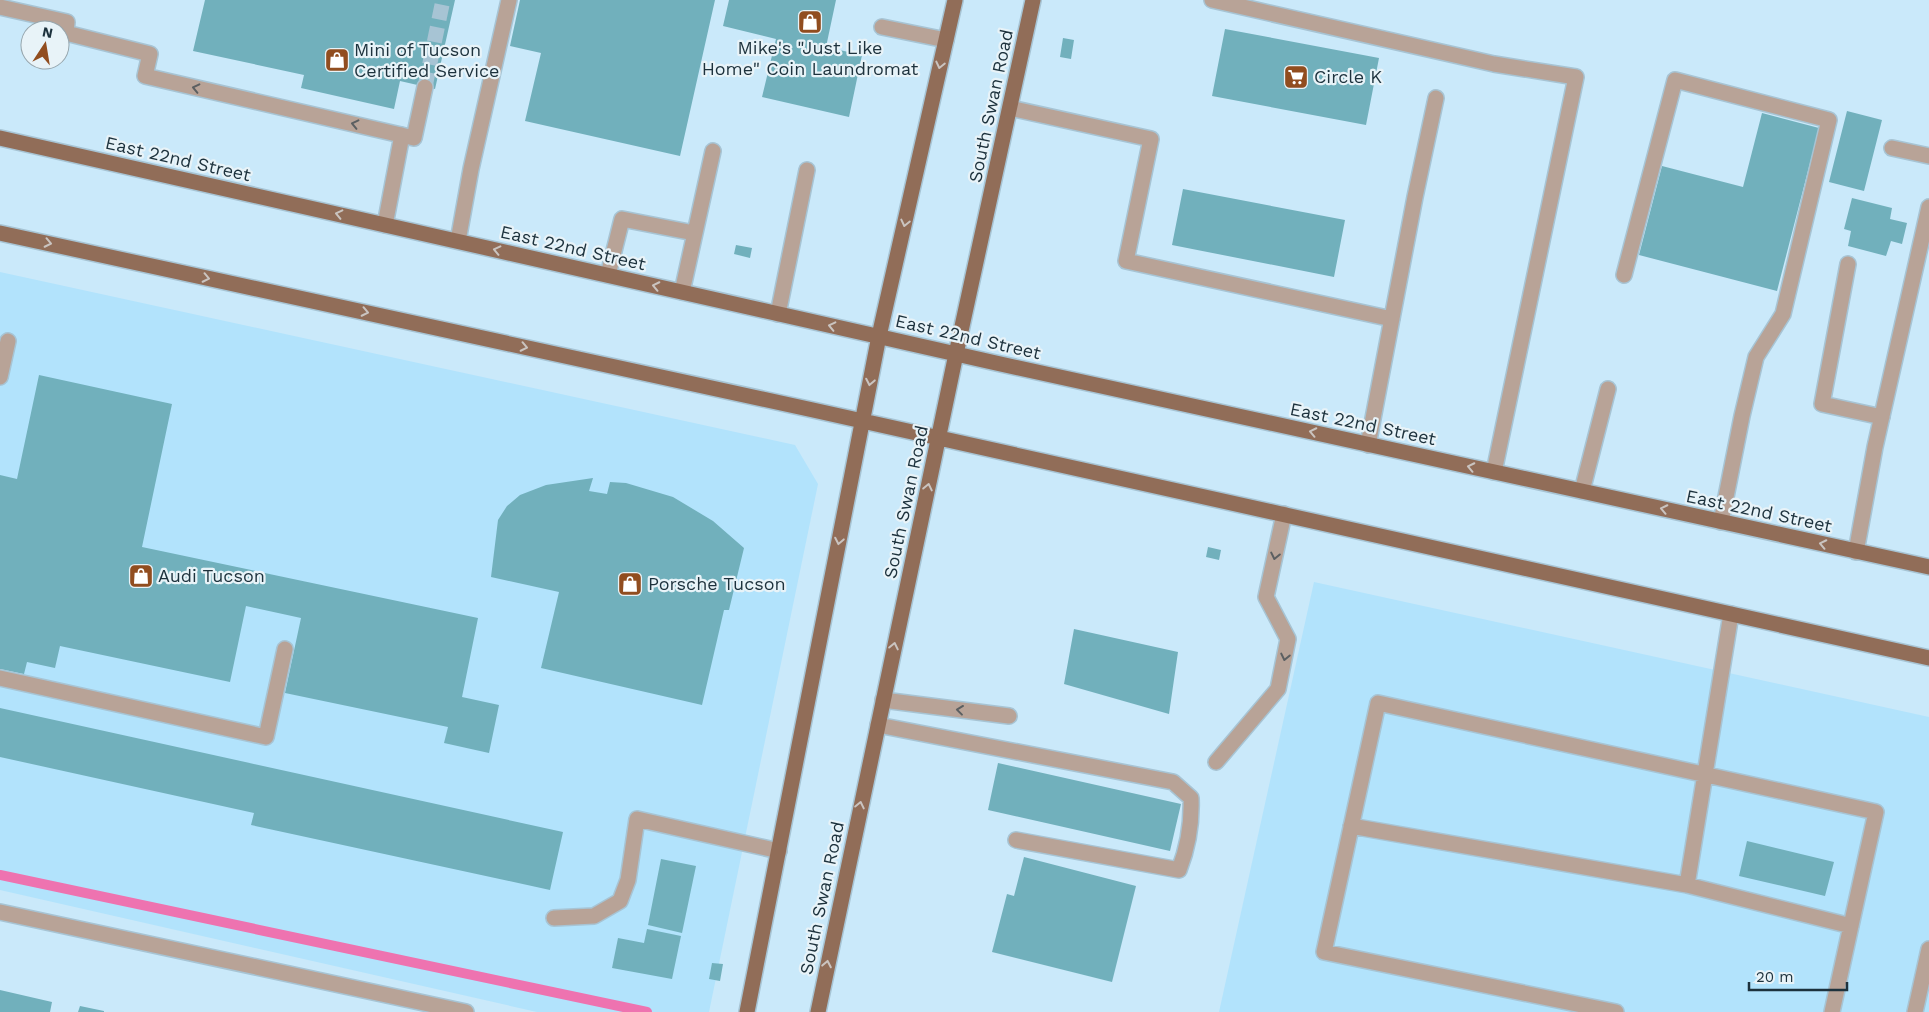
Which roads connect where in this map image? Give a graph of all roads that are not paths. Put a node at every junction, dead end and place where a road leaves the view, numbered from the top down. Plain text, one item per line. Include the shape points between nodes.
1 (509, 0) edge
2 (955, 0) edge
3 (1034, 0) edge
4 (1212, 0) edge
5 (0, 7) edge
6 (882, 27) dead end
7 (946, 40) junction
8 (425, 87) tunnel mouth
9 (1436, 98) dead end
10 (1010, 108) junction
11 (402, 136) junction
12 (0, 138) edge
13 (1892, 148) dead end
14 (713, 151) dead end
15 (1929, 156) edge
16 (808, 170) dead end
17 (1929, 207) edge
18 (385, 225) junction
19 (0, 233) edge
20 (694, 233) junction
21 (458, 241) junction
22 (1848, 264) dead end
23 (608, 275) junction
24 (1624, 275) dead end
25 (682, 292) junction
26 (778, 314) junction
27 (1392, 319) junction
28 (879, 336) junction
29 (8, 341) dead end
30 (956, 354) junction
31 (0, 377) edge
32 (1608, 388) dead end
33 (1882, 417) junction
34 (862, 422) junction
35 (938, 438) junction
36 (1368, 445) junction
37 (1494, 472) junction
38 (1582, 491) junction
39 (1284, 514) junction
40 (1721, 522) junction
41 (1856, 552) junction
42 (1929, 567) edge
43 (1731, 614) junction
44 (286, 648) dead end
45 (1929, 658) edge
46 (0, 678) edge
47 (882, 700) junction
48 (1009, 716) dead end
49 (878, 725) junction
50 (1216, 762) dead end
51 (1705, 775) junction
52 (1351, 826) junction
53 (1016, 840) dead end
54 (779, 851) junction
55 (1687, 885) junction
56 (0, 912) edge
57 (554, 918) dead end
58 (1851, 926) junction
59 (1929, 949) edge
60 (466, 1012) edge
61 (747, 1012) edge
62 (818, 1012) edge
63 (1616, 1012) edge
64 (1832, 1012) edge
65 (1915, 1012) edge

1 - 21 street
2 - 7 main road
3 - 10 main road, South Swan Road
4 - 37 street via 1494,64 1576,77
11 -> 5 street via 145,76 150,54 66,33 67,22
6 - 7 street
7 -> 28 main road
8 - 11 street via 414,138
9 - 27 street
10 - 27 street via 1151,139 1126,260
10 - 30 main road, South Swan Road
11 - 18 street
18 -> 12 main road, East 22nd Street
13 - 15 street
14 - 20 street
16 - 26 street
17 - 33 street
18 - 21 main road, East 22nd Street
19 -> 34 main road
20 - 23 street via 622,218
20 - 25 street
23 -> 21 main road, East 22nd Street
22 - 33 street via 1822,404
25 -> 23 main road, East 22nd Street
24 - 40 street via 1675,80 1830,120 1782,314 1756,357
25 - 26 main road, East 22nd Street
28 -> 26 main road, East 22nd Street
27 - 36 street
28 - 30 main road, East 22nd Street
28 -> 34 main road
29 - 31 street
30 - 35 main road, South Swan Road
36 -> 30 main road, East 22nd Street
32 - 38 street
33 - 41 street
34 - 35 main road
34 -> 54 main road
35 - 39 main road
47 -> 35 main road, South Swan Road
37 -> 36 main road, East 22nd Street
37 - 38 main road, East 22nd Street
40 -> 38 main road, East 22nd Street
39 - 43 main road
39 -> 50 street via 1266,597 1288,639 1278,689
41 -> 40 main road, East 22nd Street
41 - 42 main road, East 22nd Street
43 - 45 main road
43 - 51 street
44 - 46 street via 266,737
48 -> 47 street
47 - 49 main road, South Swan Road
49 - 53 street via 1173,782 1191,798 1192,818 1179,870
62 -> 49 main road, South Swan Road
51 - 52 street via 1378,703
51 - 55 street
51 - 58 street via 1876,812
52 - 55 street
52 - 63 street via 1324,952
54 - 57 street via 637,819 628,880 620,901 594,916
54 - 61 main road
55 - 58 street
56 - 60 street
58 - 64 street
59 - 65 street

